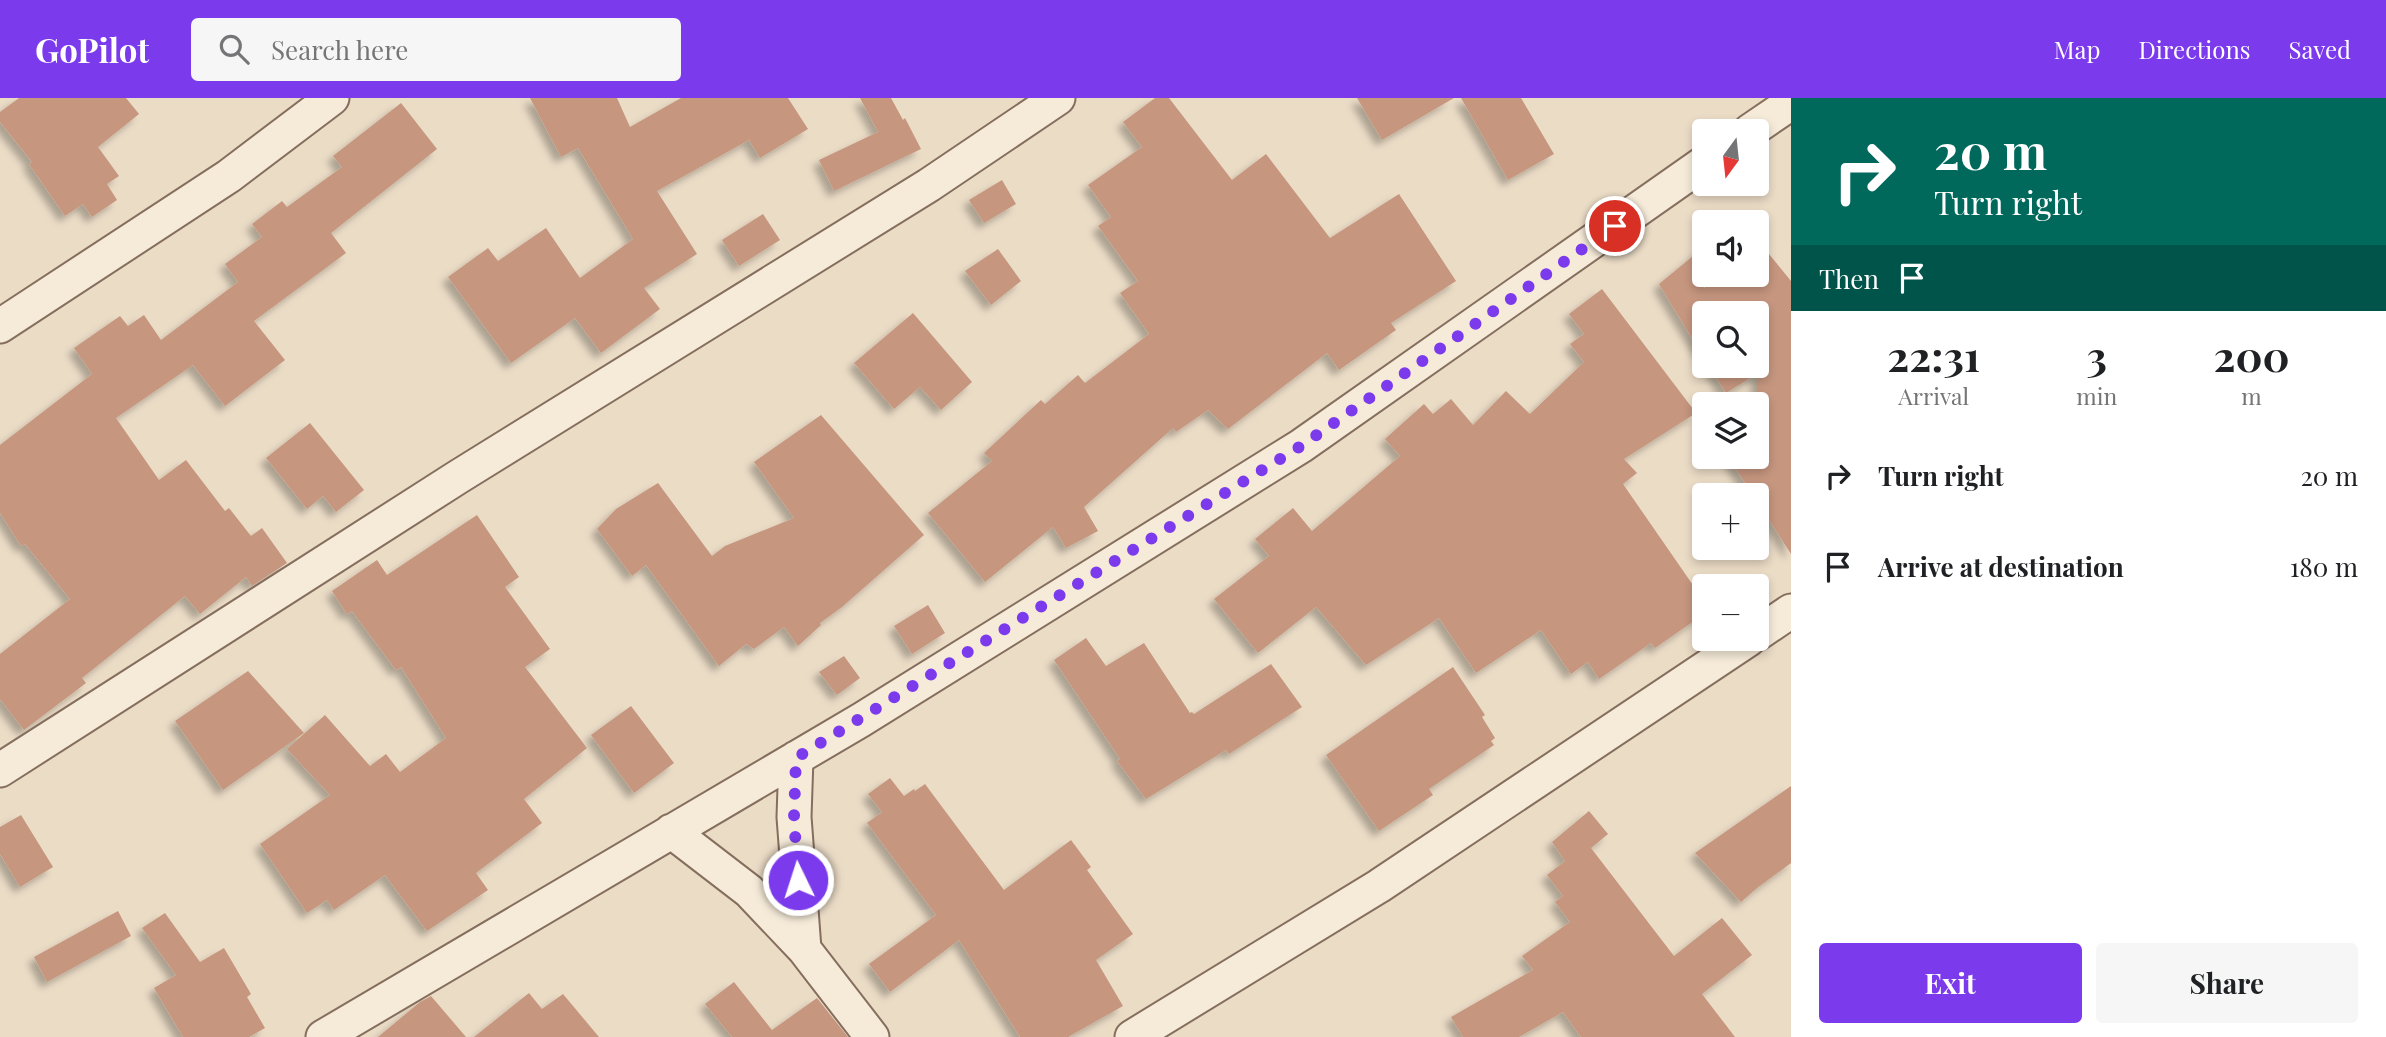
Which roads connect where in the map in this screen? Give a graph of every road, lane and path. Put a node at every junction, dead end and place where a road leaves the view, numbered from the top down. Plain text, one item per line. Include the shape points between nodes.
1 (332, 98) edge
2 (1058, 98) edge
3 (1791, 103) edge
4 (1768, 119) edge
5 (1692, 171) edge
6 (0, 326) edge
7 (1791, 611) edge
8 (1769, 626) edge
9 (1731, 651) edge
10 (796, 758) junction
11 (0, 770) edge
12 (671, 831) junction
13 (804, 949) junction
14 (323, 1037) edge
15 (872, 1037) edge
16 (1132, 1037) edge

1 - 6 street via 229,176
2 - 11 street via 929,185 457,477
3 - 4 street
5 - 10 street via 1301,446
7 - 8 street
9 - 16 street via 1379,886
10 - 12 street
10 - 13 street via 794,817
12 - 13 street via 749,891
12 - 14 street
13 - 15 street

